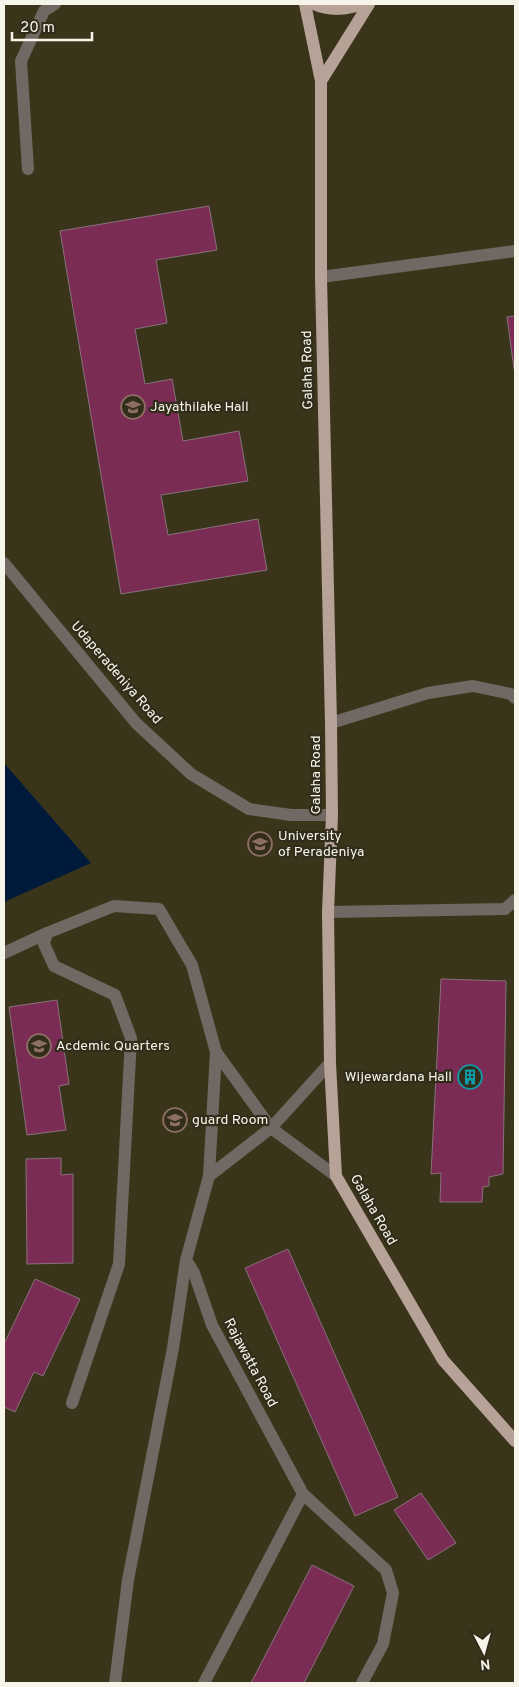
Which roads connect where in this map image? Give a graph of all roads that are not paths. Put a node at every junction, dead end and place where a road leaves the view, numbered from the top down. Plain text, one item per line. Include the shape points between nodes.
1 (55, 4) edge
2 (305, 4) edge
3 (314, 4) edge
4 (362, 4) edge
5 (369, 4) edge
6 (321, 81) junction
7 (28, 169) dead end
8 (515, 251) edge
9 (320, 277) junction
10 (4, 564) edge
11 (515, 698) edge
12 (331, 724) junction
13 (332, 815) junction
14 (515, 900) edge
15 (328, 912) junction
16 (47, 933) junction
17 (4, 953) edge
18 (216, 1052) junction
19 (330, 1063) junction
20 (271, 1128) junction
21 (209, 1176) junction
22 (336, 1176) junction
23 (186, 1260) junction
24 (72, 1403) dead end
25 (515, 1441) edge
26 (303, 1494) junction
27 (115, 1683) edge
28 (204, 1683) edge
29 (362, 1683) edge

1 - 7 street via 44,11 21,61
2 - 6 main road, Galaha Road
3 - 4 main road via 338,9
5 - 6 main road
6 - 9 main road, Galaha Road
8 - 9 street
9 - 12 main road, Galaha Road
10 - 13 street, Udaperadeniya Road via 136,723 191,774 249,809 292,815
11 - 12 street via 511,694 473,686 428,693
12 - 13 main road, Galaha Road
13 - 15 main road, Galaha Road
14 - 15 street via 506,909
15 - 19 main road, Galaha Road
16 - 17 street
16 - 18 street via 114,906 160,909 192,964
16 - 24 street via 44,944 54,966 115,995 131,1038 119,1264
18 - 20 street
18 - 21 street
19 - 20 street
19 - 22 main road, Galaha Road
20 - 21 street
20 - 22 street
21 - 23 street
22 - 25 main road, Galaha Road via 443,1360
23 - 26 street, Rajawatta Road via 194,1273 212,1325
23 - 27 street via 173,1348 128,1580
26 - 28 street
26 - 29 street, Rajawatta Road via 386,1570 393,1593 384,1644

